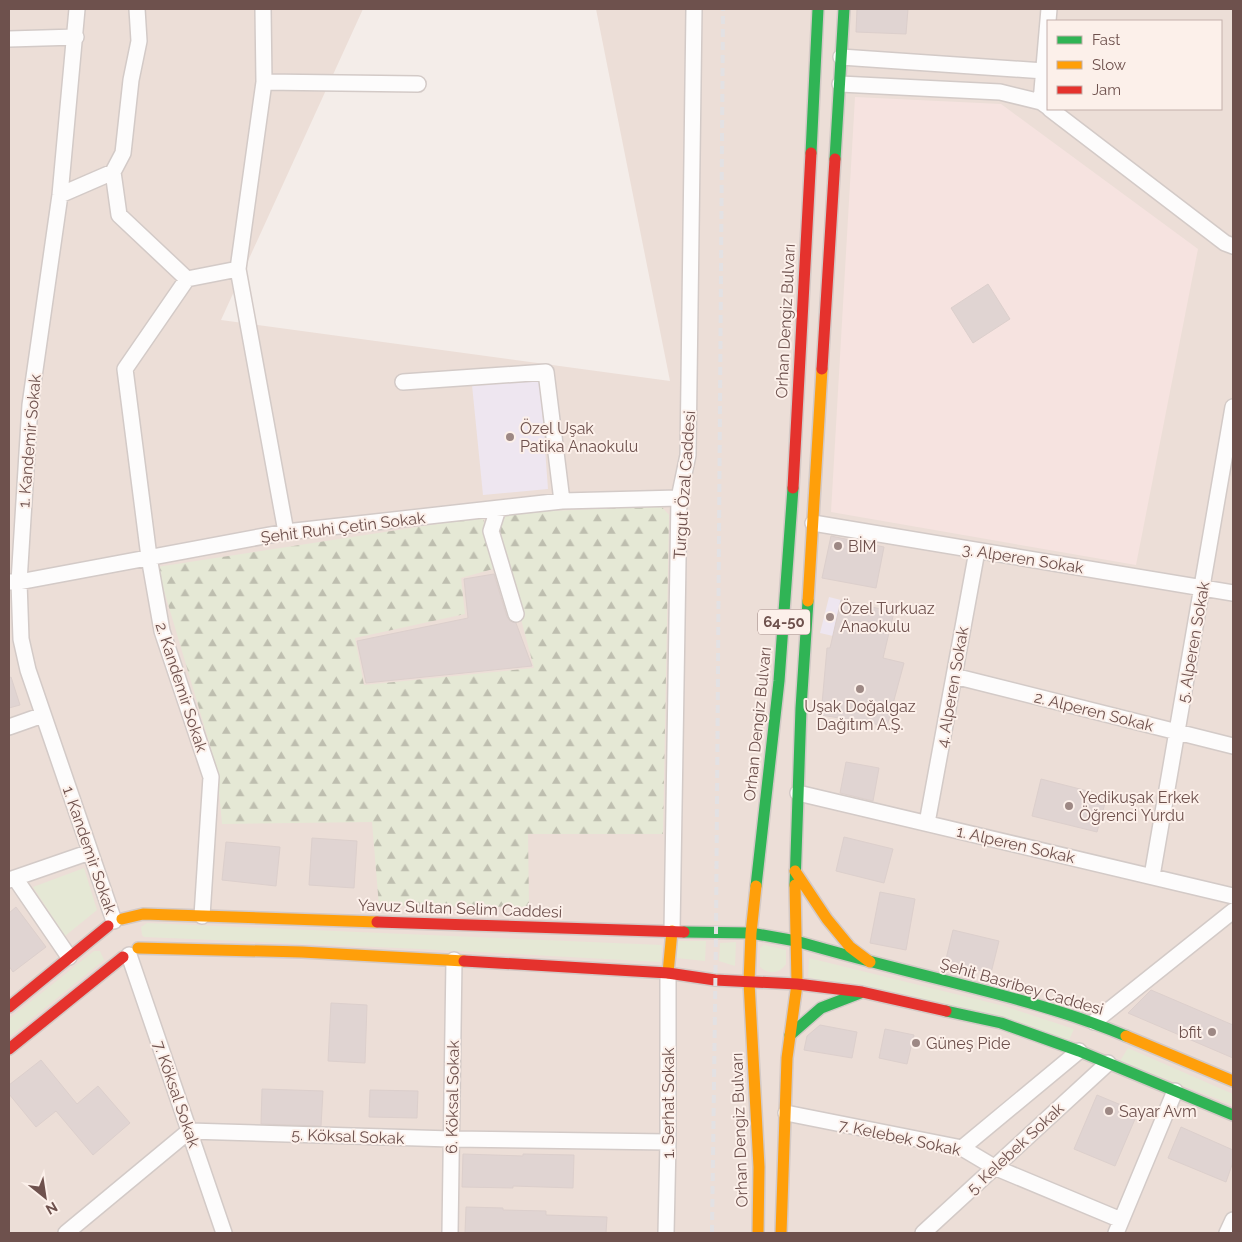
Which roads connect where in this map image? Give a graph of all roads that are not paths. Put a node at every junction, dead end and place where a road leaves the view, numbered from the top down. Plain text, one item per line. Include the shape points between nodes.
1 (77, 9) edge
2 (137, 9) edge
3 (264, 9) edge
4 (694, 9) edge
5 (818, 9) edge
6 (844, 9) edge
7 (1047, 34) edge
8 (76, 37) junction
9 (9, 39) edge
10 (841, 57) junction
11 (1044, 71) junction
12 (264, 82) junction
13 (418, 84) dead end
14 (840, 84) junction
15 (1047, 106) edge
16 (1052, 110) edge
17 (113, 172) junction
18 (60, 194) junction
19 (1233, 246) edge
20 (238, 269) junction
21 (187, 279) junction
22 (403, 382) dead end
23 (1233, 407) edge
24 (1229, 456) edge
25 (679, 498) junction
26 (562, 501) junction
27 (498, 509) junction
28 (813, 523) junction
29 (286, 532) junction
30 (977, 550) junction
31 (149, 557) junction
32 (14, 582) edge
33 (1202, 588) junction
34 (1233, 594) edge
35 (516, 614) dead end
36 (954, 676) junction
37 (43, 715) junction
38 (9, 727) edge
39 (1177, 732) junction
40 (1233, 746) edge
41 (798, 793) junction
42 (927, 823) junction
43 (90, 852) junction
44 (795, 871) junction
45 (1152, 876) junction
46 (12, 879) edge
47 (1233, 896) edge
48 (1233, 911) edge
49 (202, 916) junction
50 (115, 922) junction
51 (672, 931) junction
52 (751, 933) junction
53 (796, 941) junction
54 (104, 943) dead end
55 (134, 945) junction
56 (111, 953) dead end
57 (69, 957) junction
58 (454, 960) junction
59 (870, 962) junction
60 (668, 973) junction
61 (749, 982) junction
62 (797, 984) junction
63 (862, 992) junction
64 (9, 1007) edge
65 (1094, 1022) junction
66 (790, 1035) junction
67 (1083, 1044) junction
68 (9, 1050) edge
69 (1109, 1059) junction
70 (1233, 1081) edge
71 (1175, 1091) junction
72 (786, 1113) junction
73 (1233, 1115) edge
74 (189, 1131) junction
75 (451, 1139) junction
76 (668, 1142) junction
77 (962, 1148) junction
78 (994, 1167) junction
79 (1233, 1220) edge
80 (1118, 1227) edge
81 (66, 1233) edge
82 (224, 1233) edge
83 (450, 1233) edge
84 (666, 1233) edge
85 (758, 1233) edge
86 (781, 1233) edge
87 (923, 1233) edge
88 (1228, 1233) edge

1 - 8 street, 1. Kandemir Sokak
2 - 17 street via 139,41 123,153
3 - 12 street
4 - 25 street, Turgut Özal Caddesi via 688,455
5 - 52 main road, Orhan Dengiz Bulvarı / 64-50 via 792,517 779,681
6 - 10 main road, 64-50
7 - 11 street
8 - 9 street
8 - 18 street, 1. Kandemir Sokak
10 - 11 street
10 - 14 main road, 64-50
11 - 15 street
12 - 13 street
12 - 20 street
14 - 15 street via 1000,92
14 - 28 main road, 64-50
16 - 19 street
17 - 18 street
17 - 21 street via 118,215
18 - 32 street, 1. Kandemir Sokak via 30,405
20 - 21 street
20 - 29 street
21 - 31 street, 2. Kandemir Sokak via 125,369
22 - 26 street via 546,372
23 - 24 street, 5. Alperen Sokak
24 - 33 street, 5. Alperen Sokak
25 - 26 street, Şehit Ruhi Çetin Sokak
25 - 51 street, Turgut Özal Caddesi
26 - 27 street, Şehit Ruhi Çetin Sokak
27 - 29 street, Şehit Ruhi Çetin Sokak
27 - 35 street via 491,531
28 - 30 street, 3. Alperen Sokak
28 - 41 main road, 64-50
29 - 31 street, Şehit Ruhi Çetin Sokak
30 - 33 street, 3. Alperen Sokak
30 - 36 street, 4. Alperen Sokak
31 - 32 street, Şehit Ruhi Çetin Sokak
31 - 49 street, 2. Kandemir Sokak via 162,631 211,777
32 - 37 street, 1. Kandemir Sokak via 21,639
33 - 34 street, 3. Alperen Sokak
33 - 39 street, 5. Alperen Sokak
36 - 39 street, 2. Alperen Sokak
36 - 42 street, 4. Alperen Sokak
37 - 38 street
37 - 43 street, 1. Kandemir Sokak
39 - 40 street, 2. Alperen Sokak
39 - 45 street, 5. Alperen Sokak
41 - 42 street, 1. Alperen Sokak
41 - 44 main road, 64-50
42 - 45 street, 1. Alperen Sokak
43 - 46 street
43 - 50 street, 1. Kandemir Sokak
44 - 53 main road, 64-50
44 - 59 main road via 850,947
45 - 47 street, 1. Alperen Sokak
46 - 57 street
48 - 65 street
49 - 50 main road, Yavuz Sultan Selim Caddesi via 143,914
49 - 51 main road, Yavuz Sultan Selim Caddesi
50 - 54 main road via 104,937
50 - 55 main road via 128,920
50 - 57 main road, Yavuz Sultan Selim Caddesi
51 - 52 main road, Yavuz Sultan Selim Caddesi
51 - 60 main road
52 - 53 main road, Yavuz Sultan Selim Caddesi
52 - 61 main road, Orhan Dengiz Bulvarı / 64-50
53 - 59 main road, Şehit Basribey Caddesi
53 - 62 main road, 64-50
55 - 56 main road
55 - 58 main road
55 - 68 main road
55 - 74 street, 7. Köksal Sokak
57 - 64 main road, Yavuz Sultan Selim Caddesi
58 - 60 main road
58 - 75 street, 6. Köksal Sokak
59 - 65 main road, Şehit Basribey Caddesi via 1037,1004
60 - 61 main road
60 - 76 street, 1. Serhat Sokak
61 - 62 main road
61 - 85 main road, Orhan Dengiz Bulvarı / 64-50 via 759,1167
62 - 63 main road
62 - 66 main road, 64-50
63 - 66 main road via 821,1008
63 - 67 main road
65 - 67 main road
65 - 70 main road, Şehit Basribey Caddesi via 1119,1038
66 - 72 main road, 64-50
67 - 69 main road
67 - 77 street
69 - 71 main road
69 - 78 street, 5. Kelebek Sokak
71 - 73 main road
71 - 80 street
72 - 77 street, 7. Kelebek Sokak
72 - 86 main road, 64-50
74 - 75 street, 5. Köksal Sokak
74 - 81 street
74 - 82 street, 7. Köksal Sokak
75 - 76 street, 5. Köksal Sokak
75 - 83 street, 6. Köksal Sokak
76 - 84 street, 1. Serhat Sokak
77 - 78 street, 7. Kelebek Sokak
78 - 80 street, 7. Kelebek Sokak
78 - 87 street, 5. Kelebek Sokak
79 - 88 street

